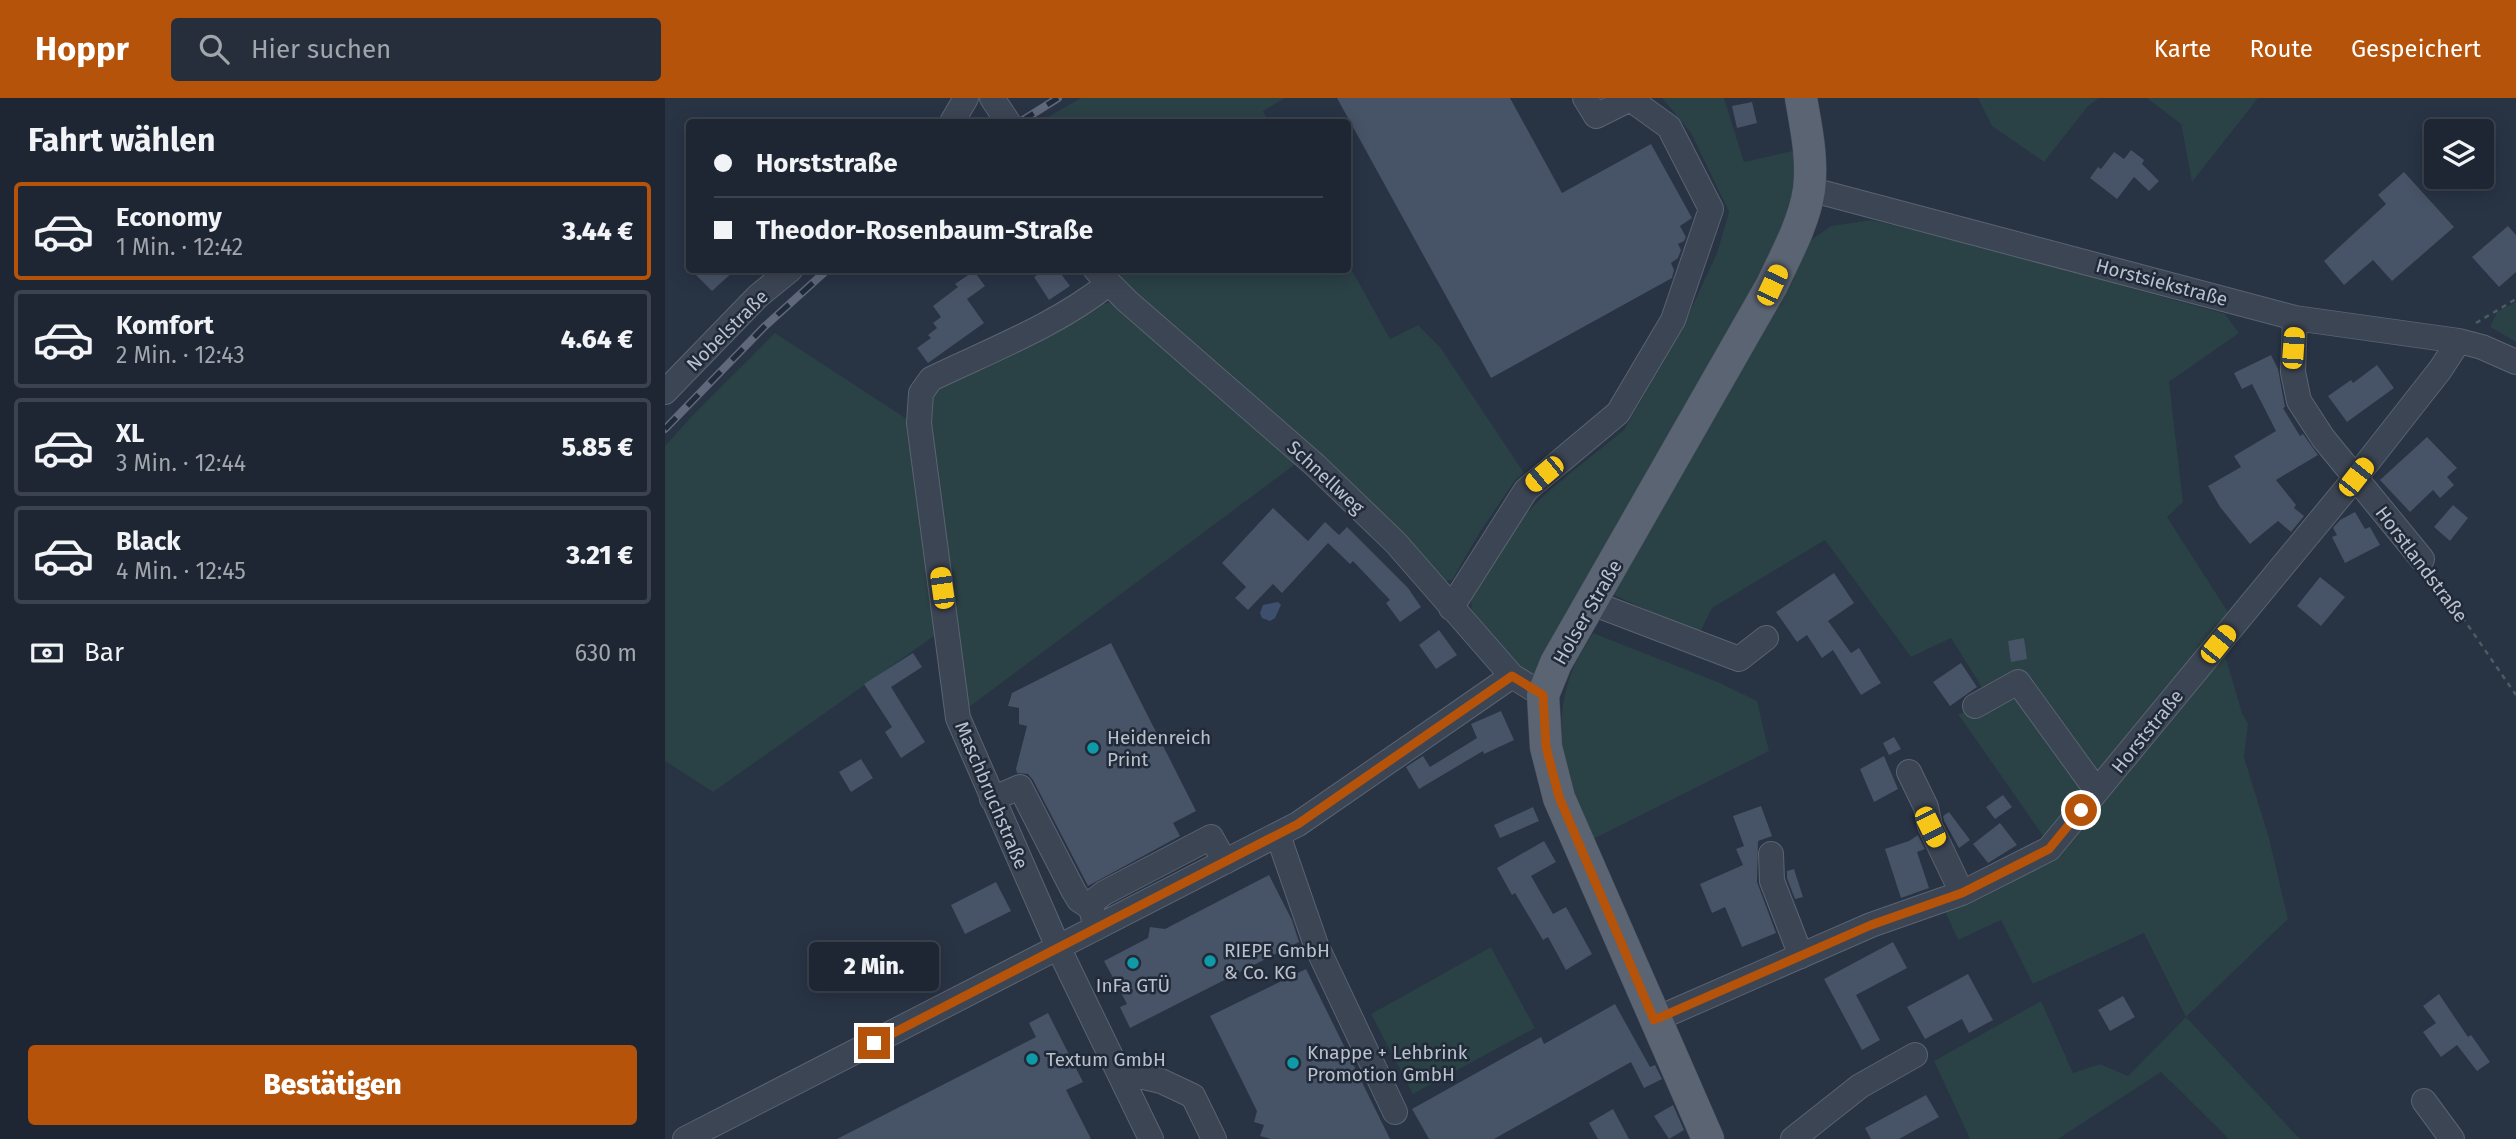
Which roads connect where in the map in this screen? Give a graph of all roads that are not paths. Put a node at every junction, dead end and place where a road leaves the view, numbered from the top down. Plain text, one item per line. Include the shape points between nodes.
1 (966, 98) edge
2 (992, 98) edge
3 (1585, 98) edge
4 (1801, 98) edge
5 (1630, 99) edge
6 (954, 119) edge
7 (1006, 119) edge
8 (1809, 189) junction
9 (786, 273) edge
10 (1102, 276) edge
11 (2295, 318) junction
12 (2459, 341) junction
13 (2516, 362) edge
14 (665, 392) edge
15 (2356, 477) junction
16 (2422, 559) road end
17 (1593, 603) junction
18 (1451, 608) junction
19 (1766, 638) dead end
20 (1512, 676) junction
21 (1543, 695) junction
22 (1975, 706) dead end
23 (1909, 772) dead end
24 (2097, 791) junction
25 (992, 799) junction
26 (1278, 835) junction
27 (1771, 854) dead end
28 (1962, 893) junction
29 (1093, 918) junction
30 (1058, 947) junction
31 (1801, 956) junction
32 (1654, 1020) junction
33 (1915, 1055) dead end
34 (1118, 1071) junction
35 (2424, 1101) dead end
36 (1395, 1112) dead end
37 (685, 1139) edge
38 (1151, 1139) edge
39 (1214, 1139) edge
40 (1708, 1139) edge
41 (1793, 1139) edge
42 (2452, 1139) edge

1 - 6 street
2 - 7 street
3 - 5 street via 1596,116
4 - 8 main road, Holser Straße via 1809,144
5 - 18 street via 1669,127 1710,209 1673,320 1618,413 1526,490
8 - 11 street, Horstsiekstraße
8 - 17 main road, Holser Straße via 1797,231 1772,285
9 - 14 street, Nobelstraße
10 - 18 street, Schnellweg via 1315,465 1396,543
10 - 25 street, Maschbruchstraße via 1089,299 932,379 921,393 919,423 958,718
11 - 12 street, Horstsiekstraße
11 - 15 street, Horstlandstraße via 2293,372 2299,401 2322,438
12 - 13 street, Horstsiekstraße
12 - 15 street, Horststraße
15 - 16 street, Horstlandstraße
15 - 24 street, Horststraße
17 - 19 street via 1739,659
17 - 21 main road, Holser Straße via 1556,663
18 - 20 street, Schnellweg
20 - 21 street, Schnellweg
20 - 26 street
21 - 32 main road, Holser Straße via 1546,747 1559,797
22 - 24 street via 2018,682
23 - 28 street
24 - 28 street, Horststraße via 2049,849
25 - 29 street via 1020,787 1073,890
25 - 30 street, Maschbruchstraße
26 - 29 street
26 - 36 street via 1316,945
27 - 31 street via 1772,881
28 - 31 street, Horststraße
29 - 30 street
30 - 34 street, Maschbruchstraße
30 - 37 street
31 - 32 street, Horststraße
32 - 40 main road, Holser Straße
33 - 41 street via 1860,1086
34 - 38 street, Maschbruchstraße
34 - 39 street via 1161,1081 1193,1096
35 - 42 street

